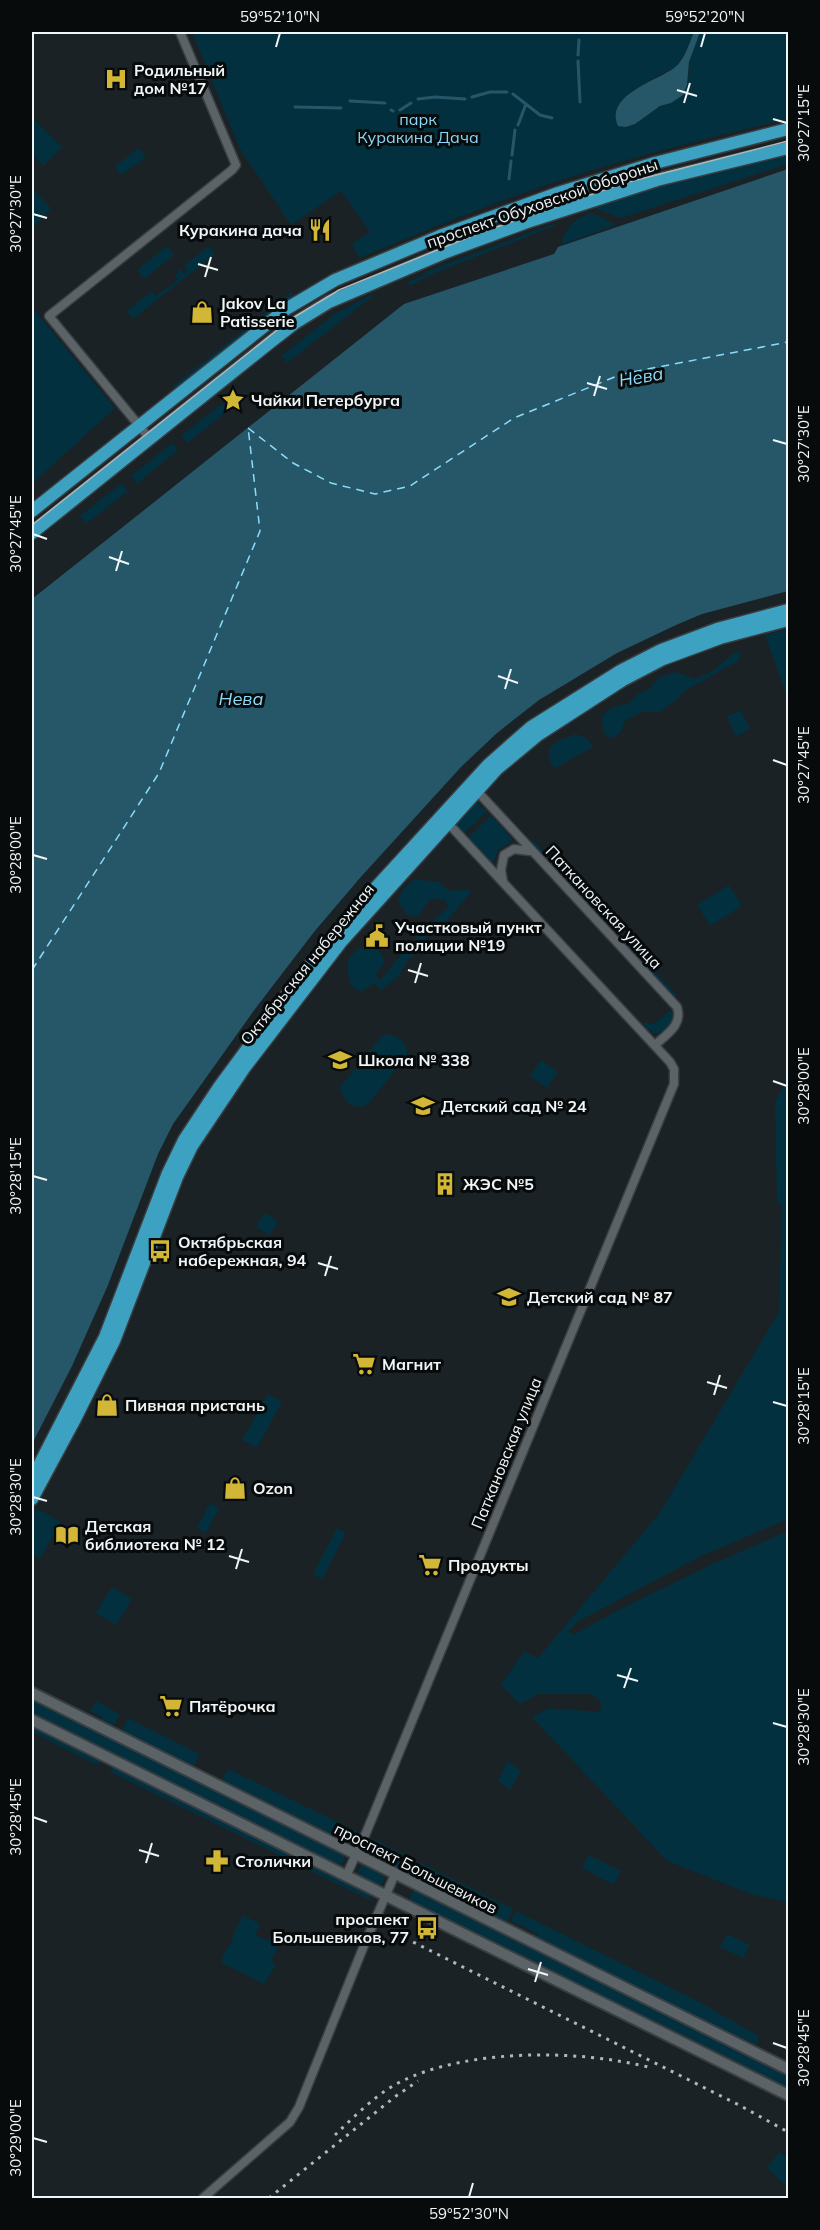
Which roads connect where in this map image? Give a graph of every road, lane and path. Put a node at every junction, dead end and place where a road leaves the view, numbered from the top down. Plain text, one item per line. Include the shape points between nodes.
1 (180, 32) edge
2 (789, 129) edge
3 (789, 148) edge
4 (139, 426) junction
5 (150, 439) junction
6 (32, 511) edge
7 (32, 533) edge
8 (789, 610) edge
9 (789, 620) edge
10 (477, 791) junction
11 (445, 820) junction
12 (531, 851) junction
13 (503, 883) junction
14 (655, 1045) junction
15 (32, 1479) edge
16 (32, 1499) edge
17 (32, 1693) edge
18 (32, 1720) edge
19 (357, 1855) junction
20 (395, 1874) junction
21 (346, 1876) junction
22 (385, 1895) junction
23 (789, 2068) edge
24 (789, 2095) edge
25 (203, 2199) edge

1 - 4 street via 236,165 49,316
2 - 4 main road, проспект Обуховской Обороны via 655,163 558,193 335,280 286,309
3 - 5 main road, проспект Обуховской Обороны via 657,180 528,222 366,285 295,323
4 - 5 street
4 - 6 main road, проспект Обуховской Обороны
5 - 7 main road, проспект Обуховской Обороны
8 - 11 main road, Октябрьская набережная via 684,640 620,671 514,741 488,765
9 - 10 main road, Октябрьская набережная via 710,641 643,669 538,735 497,768
10 - 11 main road, Октябрьская набережная
10 - 12 street, Паткановская улица
11 - 13 street, Паткановская улица
11 - 15 main road, Октябрьская набережная via 367,897 315,958 188,1132 105,1337
11 - 16 main road, Октябрьская набережная via 340,942 201,1130 184,1160 104,1362
12 - 13 street via 514,849 504,855
12 - 14 street, Паткановская улица via 677,1007 674,1028
13 - 14 street, Паткановская улица
14 - 19 street, Паткановская улица via 674,1069 674,1084
17 - 19 main road, проспект Большевиков
18 - 21 main road
19 - 20 main road, проспект Большевиков
19 - 21 street, Паткановская улица
20 - 22 street
20 - 23 main road, проспект Большевиков
21 - 22 main road
22 - 24 main road
22 - 25 street via 299,2107 290,2122

